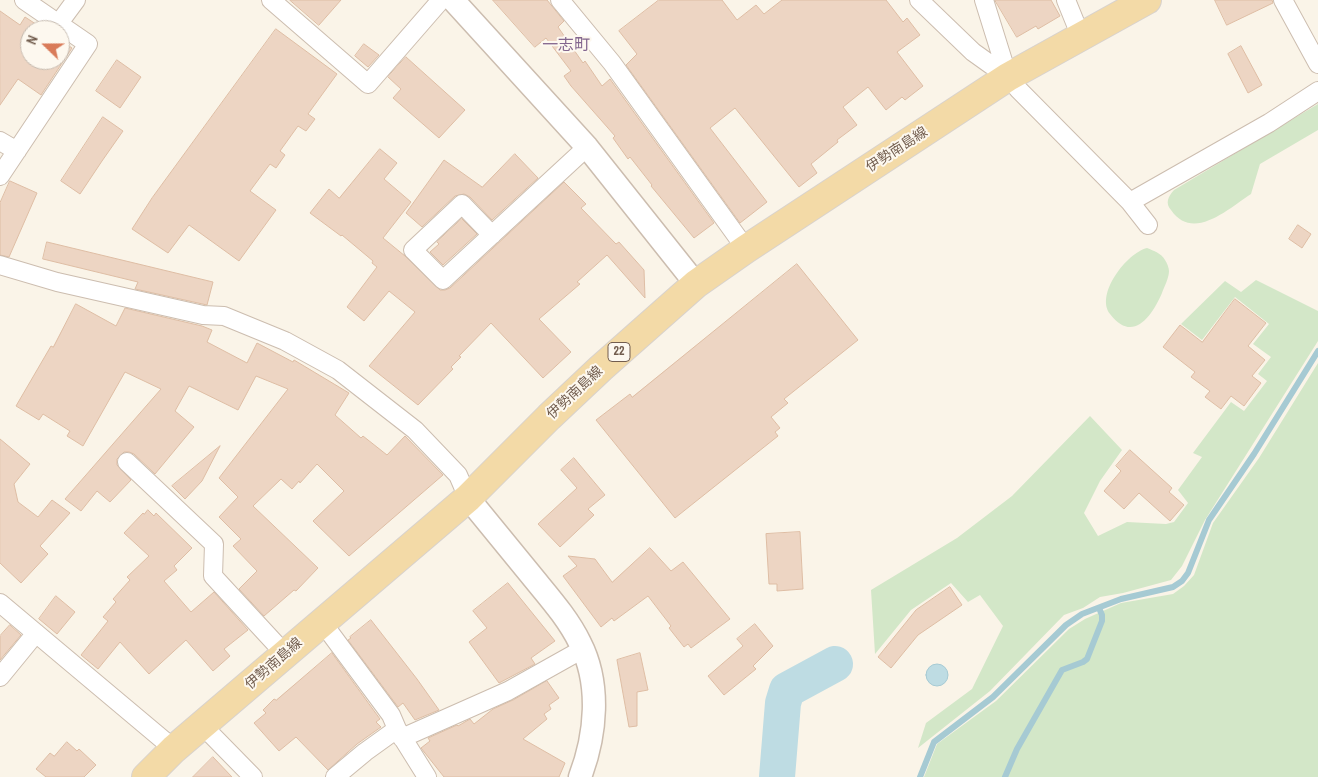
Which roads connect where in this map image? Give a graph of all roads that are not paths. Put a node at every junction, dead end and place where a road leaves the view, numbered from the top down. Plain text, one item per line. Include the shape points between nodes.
1 (24, 0) edge
2 (76, 0) edge
3 (272, 0) edge
4 (441, 0) edge
5 (453, 0) edge
6 (560, 0) edge
7 (919, 0) edge
8 (984, 0) edge
9 (1066, 0) edge
10 (1147, 0) edge
11 (1283, 0) edge
12 (54, 20) edge
13 (61, 20) edge
14 (70, 31) edge
15 (1081, 37) junction
16 (1318, 64) edge
17 (1008, 77) junction
18 (1318, 91) edge
19 (0, 141) edge
20 (587, 146) junction
21 (17, 151) junction
22 (0, 176) edge
23 (1130, 202) junction
24 (1148, 225) dead end
25 (492, 235) dead end
26 (746, 249) junction
27 (0, 265) edge
28 (696, 284) junction
29 (128, 462) dead end
30 (468, 498) junction
31 (0, 603) edge
32 (322, 622) junction
33 (36, 633) junction
34 (583, 650) junction
35 (285, 654) junction
36 (0, 678) edge
37 (202, 725) junction
38 (400, 733) junction
39 (174, 748) junction
40 (146, 777) edge
41 (253, 777) edge
42 (335, 777) edge
43 (427, 777) edge
44 (580, 777) edge

1 - 12 street
2 - 13 street
3 - 4 street via 368,84
5 - 20 street
6 - 26 street via 612,63
7 - 17 street via 974,52
8 - 17 street
9 - 15 street
10 - 15 main road, 伊勢南島線 / 22
11 - 16 street
14 - 21 street via 88,44
15 - 17 main road, 伊勢南島線 / 22
17 - 23 street
17 - 26 main road, 伊勢南島線 / 22
18 - 23 street
19 - 21 street
20 - 25 street
20 - 28 street
21 - 22 street
23 - 24 street
26 - 28 main road, 伊勢南島線 / 22
27 - 30 street via 57,282 203,315 224,316 286,341 338,370 415,430 458,475
28 - 30 main road, 伊勢南島線 / 22 via 549,416
29 - 35 street via 214,544 213,576
30 - 32 main road, 伊勢南島線 / 22
30 - 34 street via 552,601
31 - 33 street
32 - 35 main road, 伊勢南島線 / 22
32 - 38 street via 391,715
33 - 36 street
33 - 39 street
34 - 38 street via 508,691
34 - 44 street via 594,703 588,757
35 - 37 main road, 伊勢南島線 / 22
37 - 39 main road, 伊勢南島線 / 22
37 - 41 street
38 - 42 street via 365,752
38 - 43 street
39 - 40 main road, 伊勢南島線 / 22

